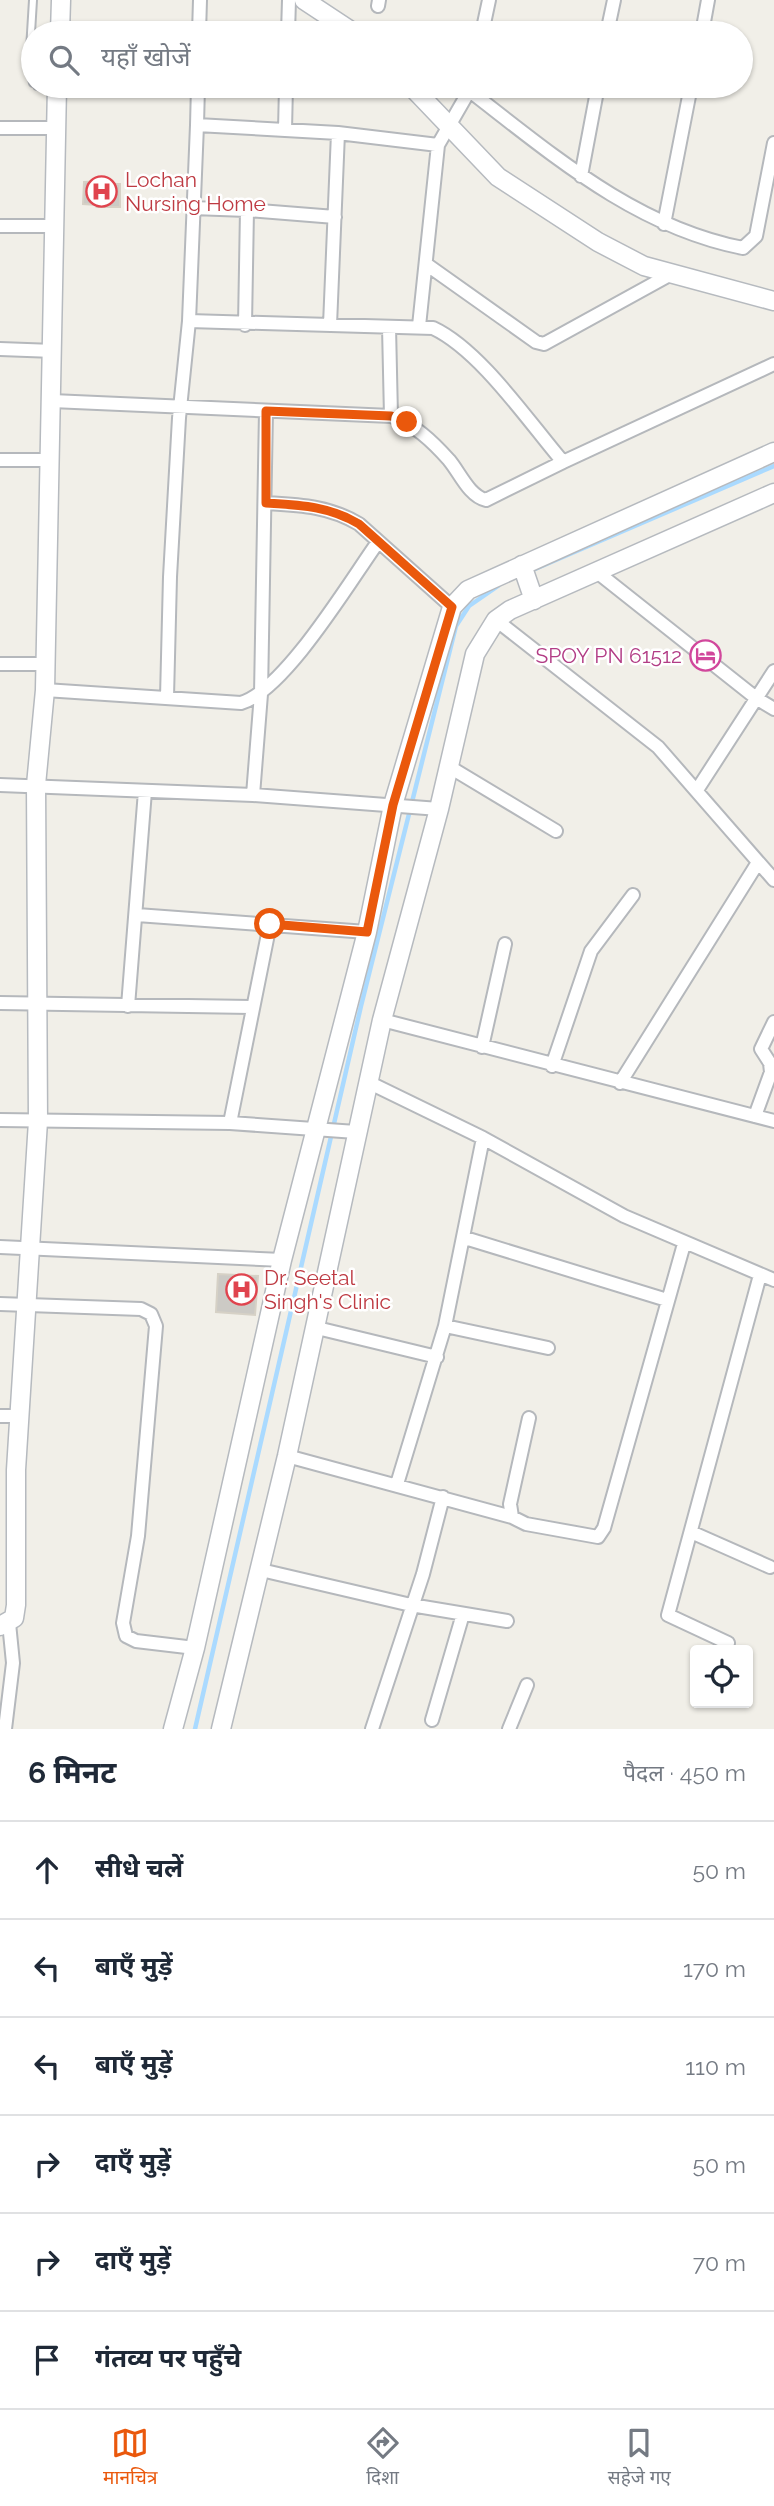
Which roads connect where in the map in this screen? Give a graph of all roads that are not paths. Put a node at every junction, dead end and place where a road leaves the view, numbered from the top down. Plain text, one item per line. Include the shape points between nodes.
1 (33, 0) edge
2 (61, 0) edge
3 (200, 0) edge
4 (289, 0) edge
5 (304, 0) edge
6 (489, 0) edge
7 (614, 0) edge
8 (708, 0) edge
9 (32, 21) edge
10 (60, 21) edge
11 (199, 21) edge
12 (288, 21) edge
13 (336, 21) edge
14 (485, 21) edge
15 (610, 21) edge
16 (704, 21) edge
17 (57, 98) edge
18 (198, 98) edge
19 (286, 98) edge
20 (425, 98) edge
21 (467, 98) edge
22 (478, 98) edge
23 (596, 98) edge
24 (689, 98) edge
25 (453, 123) junction
26 (197, 125) junction
27 (0, 128) edge
28 (55, 128) junction
29 (285, 130) junction
30 (338, 133) junction
31 (774, 143) edge
32 (438, 145) junction
33 (773, 158) edge
34 (581, 176) junction
35 (193, 208) junction
36 (247, 210) junction
37 (335, 217) junction
38 (664, 224) junction
39 (0, 226) edge
40 (53, 226) junction
41 (426, 264) junction
42 (673, 273) junction
43 (774, 301) edge
44 (189, 321) junction
45 (245, 325) junction
46 (330, 325) junction
47 (419, 326) junction
48 (389, 327) junction
49 (0, 349) edge
50 (54, 351) junction
51 (774, 364) edge
52 (52, 401) junction
53 (181, 405) junction
54 (266, 411) junction
55 (391, 416) junction
56 (774, 452) edge
57 (0, 460) edge
58 (49, 460) junction
59 (563, 462) junction
60 (774, 494) edge
61 (266, 503) junction
62 (378, 542) junction
63 (523, 568) junction
64 (597, 572) junction
65 (532, 595) junction
66 (452, 607) junction
67 (496, 620) junction
68 (0, 664) edge
69 (44, 664) junction
70 (774, 671) edge
71 (45, 690) junction
72 (261, 694) junction
73 (167, 697) junction
74 (756, 698) junction
75 (774, 709) edge
76 (449, 766) junction
77 (0, 785) edge
78 (36, 785) junction
79 (697, 790) junction
80 (145, 791) junction
81 (253, 795) junction
82 (400, 806) junction
83 (433, 809) junction
84 (556, 831) dead end
85 (757, 864) junction
86 (774, 880) edge
87 (633, 895) dead end
88 (137, 915) junction
89 (270, 924) junction
90 (367, 932) junction
91 (505, 944) dead end
92 (0, 1003) edge
93 (37, 1005) junction
94 (128, 1006) junction
95 (251, 1007) junction
96 (382, 1020) junction
97 (774, 1022) edge
98 (482, 1047) junction
99 (552, 1066) junction
100 (370, 1083) junction
101 (620, 1083) junction
102 (755, 1116) junction
103 (0, 1119) edge
104 (38, 1121) junction
105 (774, 1121) edge
106 (230, 1123) junction
107 (319, 1128) junction
108 (350, 1132) junction
109 (483, 1138) junction
110 (465, 1238) junction
111 (684, 1244) junction
112 (0, 1247) edge
113 (30, 1249) junction
114 (282, 1260) junction
115 (760, 1275) junction
116 (774, 1280) edge
117 (667, 1300) junction
118 (0, 1304) edge
119 (29, 1305) junction
120 (445, 1326) junction
121 (317, 1328) junction
122 (548, 1348) dead end
123 (437, 1357) junction
124 (0, 1416) edge
125 (20, 1416) junction
126 (529, 1418) dead end
127 (288, 1457) junction
128 (397, 1485) junction
129 (443, 1497) junction
130 (512, 1517) junction
131 (691, 1532) junction
132 (770, 1567) dead end
133 (261, 1570) junction
134 (411, 1605) junction
135 (463, 1614) junction
136 (508, 1621) dead end
137 (4, 1625) edge
138 (728, 1643) dead end
139 (195, 1648) junction
140 (527, 1685) dead end
141 (432, 1720) dead end
142 (5, 1729) edge
143 (173, 1729) edge
144 (221, 1729) edge
145 (372, 1729) edge
146 (509, 1729) edge

1 - 9 lane
2 - 10 main road
3 - 11 street
4 - 12 street
5 - 13 main road
6 - 14 street
7 - 15 street
8 - 16 street
17 - 28 main road
18 - 26 street
19 - 29 street
20 - 25 main road
21 - 25 street
22 - 34 street
23 - 34 street
24 - 38 street
25 - 32 street
25 - 42 main road via 498,177 551,214 644,266
26 - 29 street
26 - 35 street
27 - 28 street
28 - 40 main road
29 - 30 street
30 - 32 street
30 - 37 street
31 - 33 street
32 - 41 street
33 - 38 street via 755,236 747,246 727,245
34 - 38 street
35 - 36 street
35 - 44 street
36 - 37 street
36 - 45 street
37 - 46 street
39 - 40 street
40 - 50 main road
41 - 42 street via 544,344
41 - 47 street
42 - 43 main road
44 - 45 street
44 - 53 street
45 - 46 street
46 - 48 street
47 - 48 street
47 - 59 street via 433,328 456,342
48 - 55 street
49 - 50 street
50 - 52 main road
51 - 59 street
52 - 53 street
52 - 58 main road
53 - 54 street
53 - 73 street
54 - 55 street
54 - 61 street
55 - 59 street via 426,437 482,500
56 - 63 main road
57 - 58 street
58 - 69 main road
60 - 64 main road
61 - 62 street via 316,506 334,512 359,524
61 - 72 street
62 - 66 street
62 - 72 street via 287,668
63 - 65 main road
63 - 66 main road via 468,590
64 - 65 main road
64 - 74 street
65 - 67 main road
66 - 82 main road
67 - 76 main road via 475,654
67 - 79 street via 658,747
68 - 69 street
69 - 71 main road
70 - 74 street
71 - 73 street
71 - 78 main road
72 - 73 street via 241,703
72 - 81 street
74 - 75 street
74 - 79 street
76 - 83 main road
76 - 84 street
77 - 78 street
78 - 80 street
78 - 93 main road
79 - 85 street
80 - 81 street
80 - 88 street
81 - 82 street
82 - 83 street
82 - 90 main road
83 - 96 main road
85 - 86 street
85 - 101 street
87 - 99 street via 591,951
88 - 89 street
88 - 94 street
89 - 90 street
89 - 95 street
90 - 107 main road
91 - 98 street
92 - 93 street
93 - 94 street
93 - 104 main road
94 - 95 street
95 - 106 street
96 - 98 street
96 - 100 main road
97 - 102 street via 761,1049 771,1072
98 - 99 street
99 - 101 street
100 - 108 main road
100 - 109 street
101 - 102 street
102 - 105 street
103 - 104 street
104 - 106 street
104 - 113 main road
106 - 107 street
107 - 108 street
107 - 114 main road
108 - 121 main road
109 - 110 street
109 - 111 street
110 - 117 street
110 - 120 street
111 - 115 street
111 - 117 street
112 - 113 street
113 - 114 street
113 - 119 main road
114 - 139 main road
115 - 116 street
115 - 131 street
117 - 130 street via 601,1534 591,1538
118 - 119 street
119 - 125 main road
119 - 139 street via 141,1309 153,1319 138,1536 123,1623 130,1639
120 - 122 street
120 - 123 street
121 - 123 street
121 - 127 main road
123 - 128 street
124 - 125 street
125 - 137 main road via 16,1605 14,1618
126 - 130 street via 510,1504
127 - 128 street
127 - 133 main road
128 - 129 street
129 - 130 street
129 - 134 street
131 - 132 street
131 - 138 street via 668,1615
133 - 134 street
133 - 144 main road
134 - 135 street
134 - 145 street
135 - 136 street
135 - 141 street
137 - 142 street via 13,1663
139 - 143 main road
140 - 146 street

